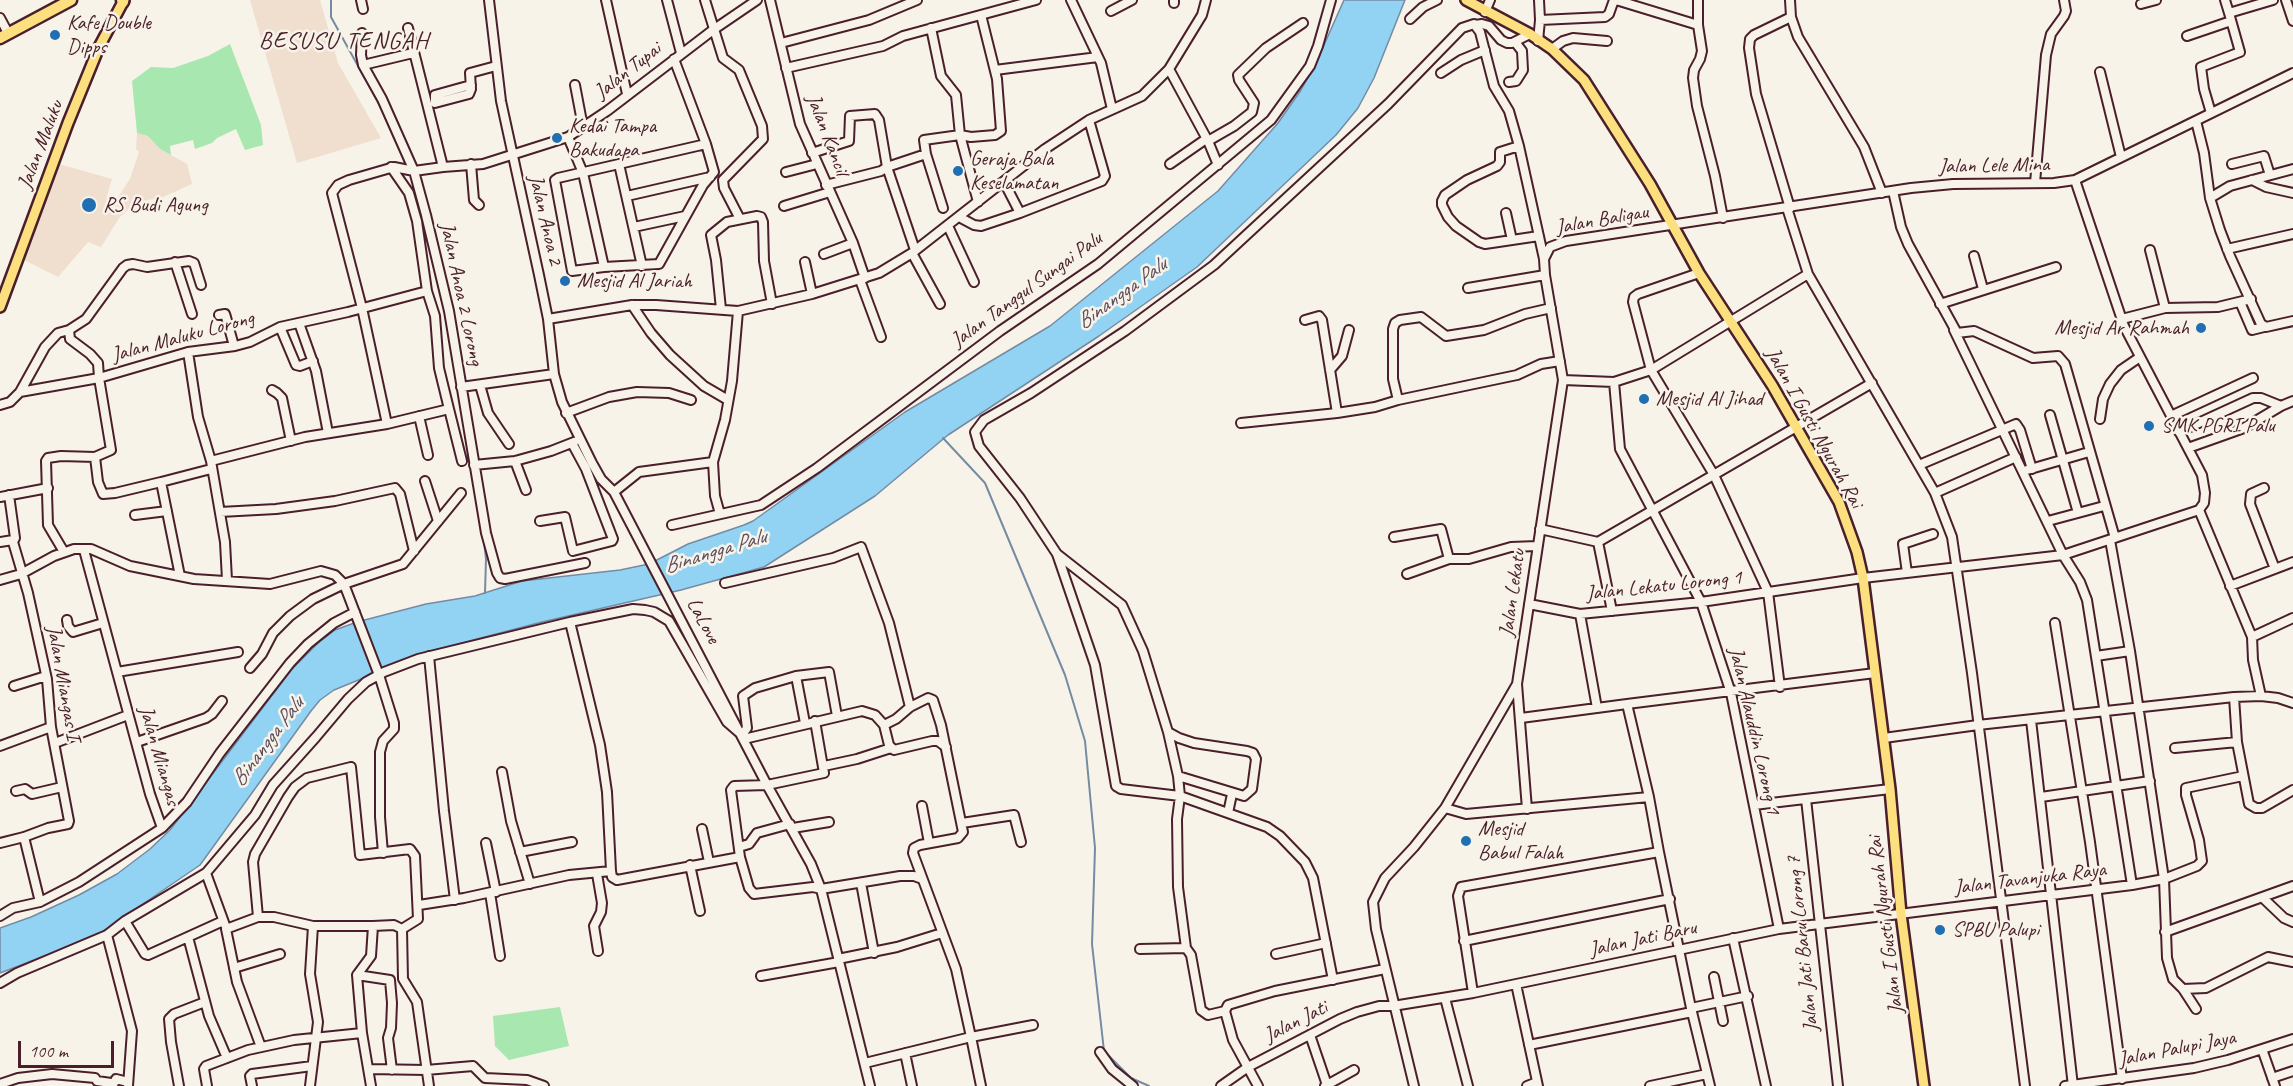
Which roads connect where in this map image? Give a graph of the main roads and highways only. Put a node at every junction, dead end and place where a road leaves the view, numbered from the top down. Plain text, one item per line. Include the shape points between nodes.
1 (71, 0) edge
2 (1466, 0) edge
3 (123, 1) edge
4 (59, 3) edge
5 (4, 35) edge
6 (0, 307) edge
7 (1924, 1086) edge

1 - 4 highway
2 - 7 main road, Jalan I Gusti Ngurah Rai via 1552,49 1596,96 1839,502 1863,578
3 - 6 main road, Jalan Maluku via 68,123
4 - 5 highway

